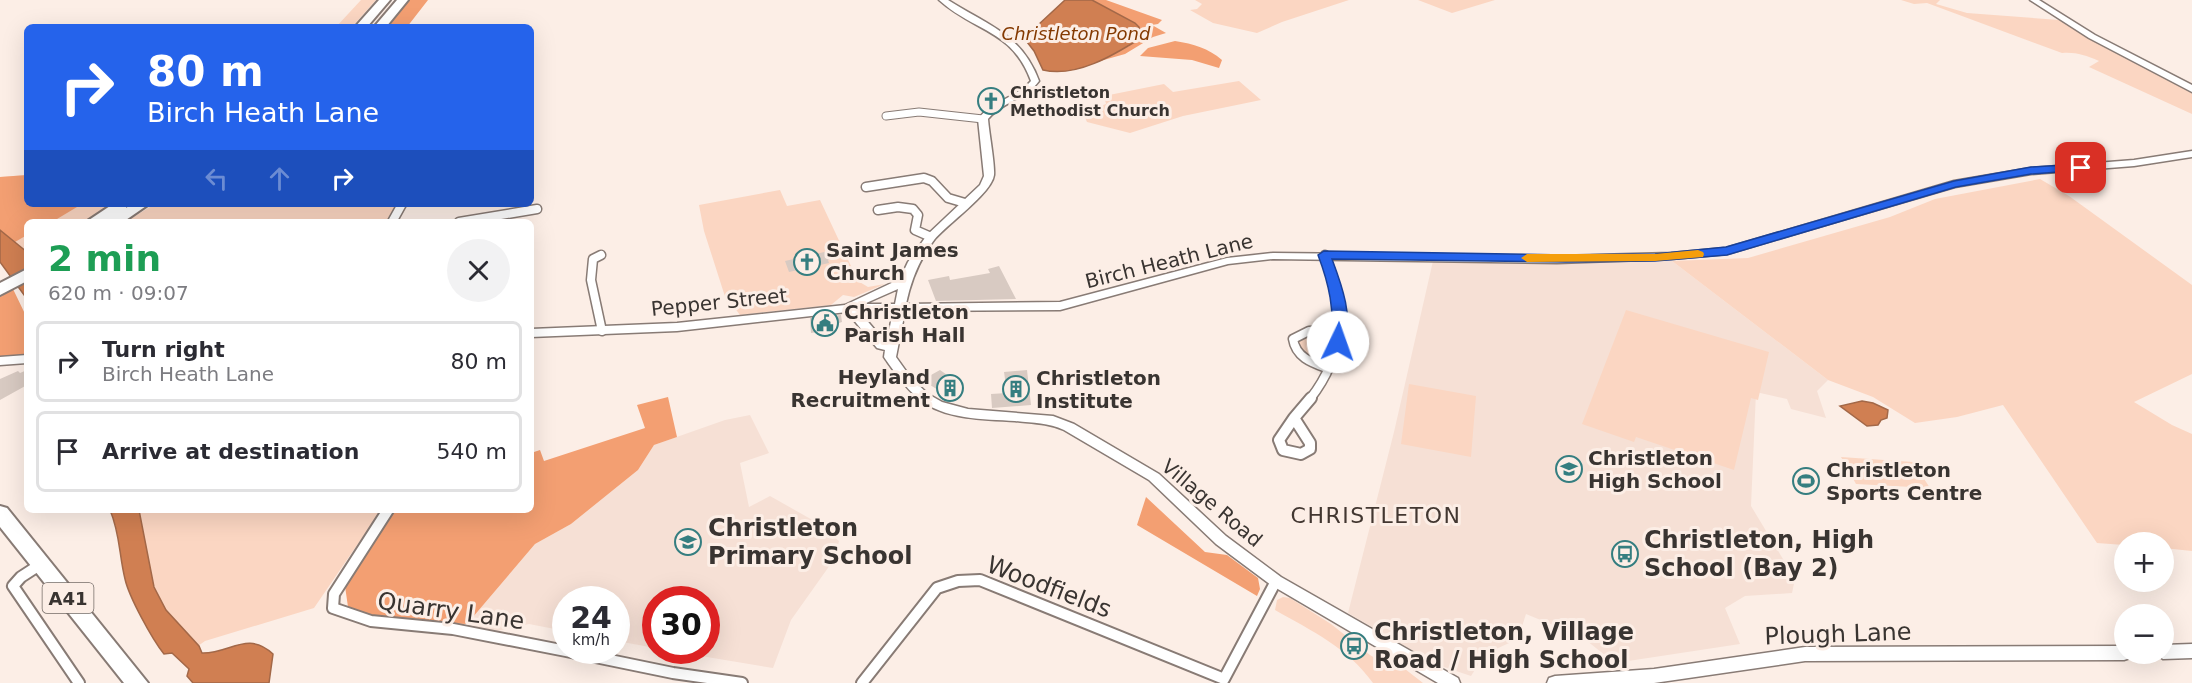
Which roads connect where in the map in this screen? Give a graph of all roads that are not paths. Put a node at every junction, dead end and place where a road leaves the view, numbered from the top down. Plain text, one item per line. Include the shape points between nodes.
1 (385, 0) edge
2 (403, 0) edge
3 (943, 0) edge
4 (2034, 0) edge
5 (364, 24) edge
6 (383, 24) edge
7 (2192, 89) edge
8 (886, 117) dead end
9 (982, 119) junction
10 (2192, 154) edge
11 (879, 185) junction
12 (866, 187) dead end
13 (884, 193) dead end
14 (964, 203) junction
15 (118, 207) edge
16 (137, 207) edge
17 (523, 208) edge
18 (537, 209) dead end
19 (878, 210) dead end
20 (98, 219) edge
21 (118, 219) edge
22 (473, 219) edge
23 (931, 237) junction
24 (601, 255) dead end
25 (1324, 255) junction
26 (24, 264) edge
27 (24, 276) edge
28 (0, 278) edge
29 (905, 281) junction
30 (0, 290) edge
31 (848, 308) junction
32 (899, 309) junction
33 (1340, 329) junction
34 (602, 331) junction
35 (534, 333) edge
36 (891, 347) junction
37 (24, 359) edge
38 (0, 361) edge
39 (1329, 369) junction
40 (1294, 418) dead end
41 (0, 513) edge
42 (386, 513) edge
43 (41, 564) junction
44 (1276, 581) junction
45 (552, 648) edge
46 (2192, 651) edge
47 (2174, 652) edge
48 (2114, 653) edge
49 (626, 664) edge
50 (1223, 681) edge
51 (80, 683) edge
52 (137, 683) edge
53 (742, 683) edge
54 (862, 683) edge
55 (1452, 683) edge
56 (1555, 683) edge

1 - 5 highway
2 - 6 highway
3 - 9 street via 1019,48 1035,81 988,111
4 - 7 street via 2103,44
8 - 9 street via 907,117 918,112
9 - 14 street via 989,176 984,186
10 - 25 street, Birch Heath Lane via 2031,171 1954,184 1727,251 1566,258
11 - 12 street
11 - 13 street
11 - 14 street via 924,178 948,198
14 - 23 street
15 - 20 highway
16 - 21 highway
17 - 18 street
17 - 22 street
19 - 23 street via 913,209 918,215 915,230
23 - 29 street
24 - 34 street via 593,259 591,280
25 - 32 street, Birch Heath Lane via 1273,255 1227,261 1060,306
25 - 33 street via 1335,285
26 - 28 highway
27 - 30 highway
29 - 31 street, Pepper Street
29 - 32 street
31 - 32 street, Pepper Street
31 - 34 street, Pepper Street
31 - 36 street via 881,345
32 - 36 street
33 - 39 street via 1336,355
33 - 39 street via 1314,329 1293,339 1296,353
34 - 35 street, Pepper Street
36 - 44 street, Village Road via 890,357 907,381 932,402 968,413 1053,420 1069,427 1154,477 1221,540
37 - 38 street
39 - 40 street
41 - 43 highway, A41
42 - 45 street, Quarry Lane via 334,594 333,608 349,617 378,623 437,627
43 - 51 street via 13,586
43 - 52 highway, A41
44 - 50 street, Woodfields
44 - 55 street, Village Road
46 - 47 street
48 - 56 street, Plough Lane via 1805,654 1654,676
49 - 53 street, Quarry Lane
50 - 54 street, Woodfields via 980,580 965,578 937,588

